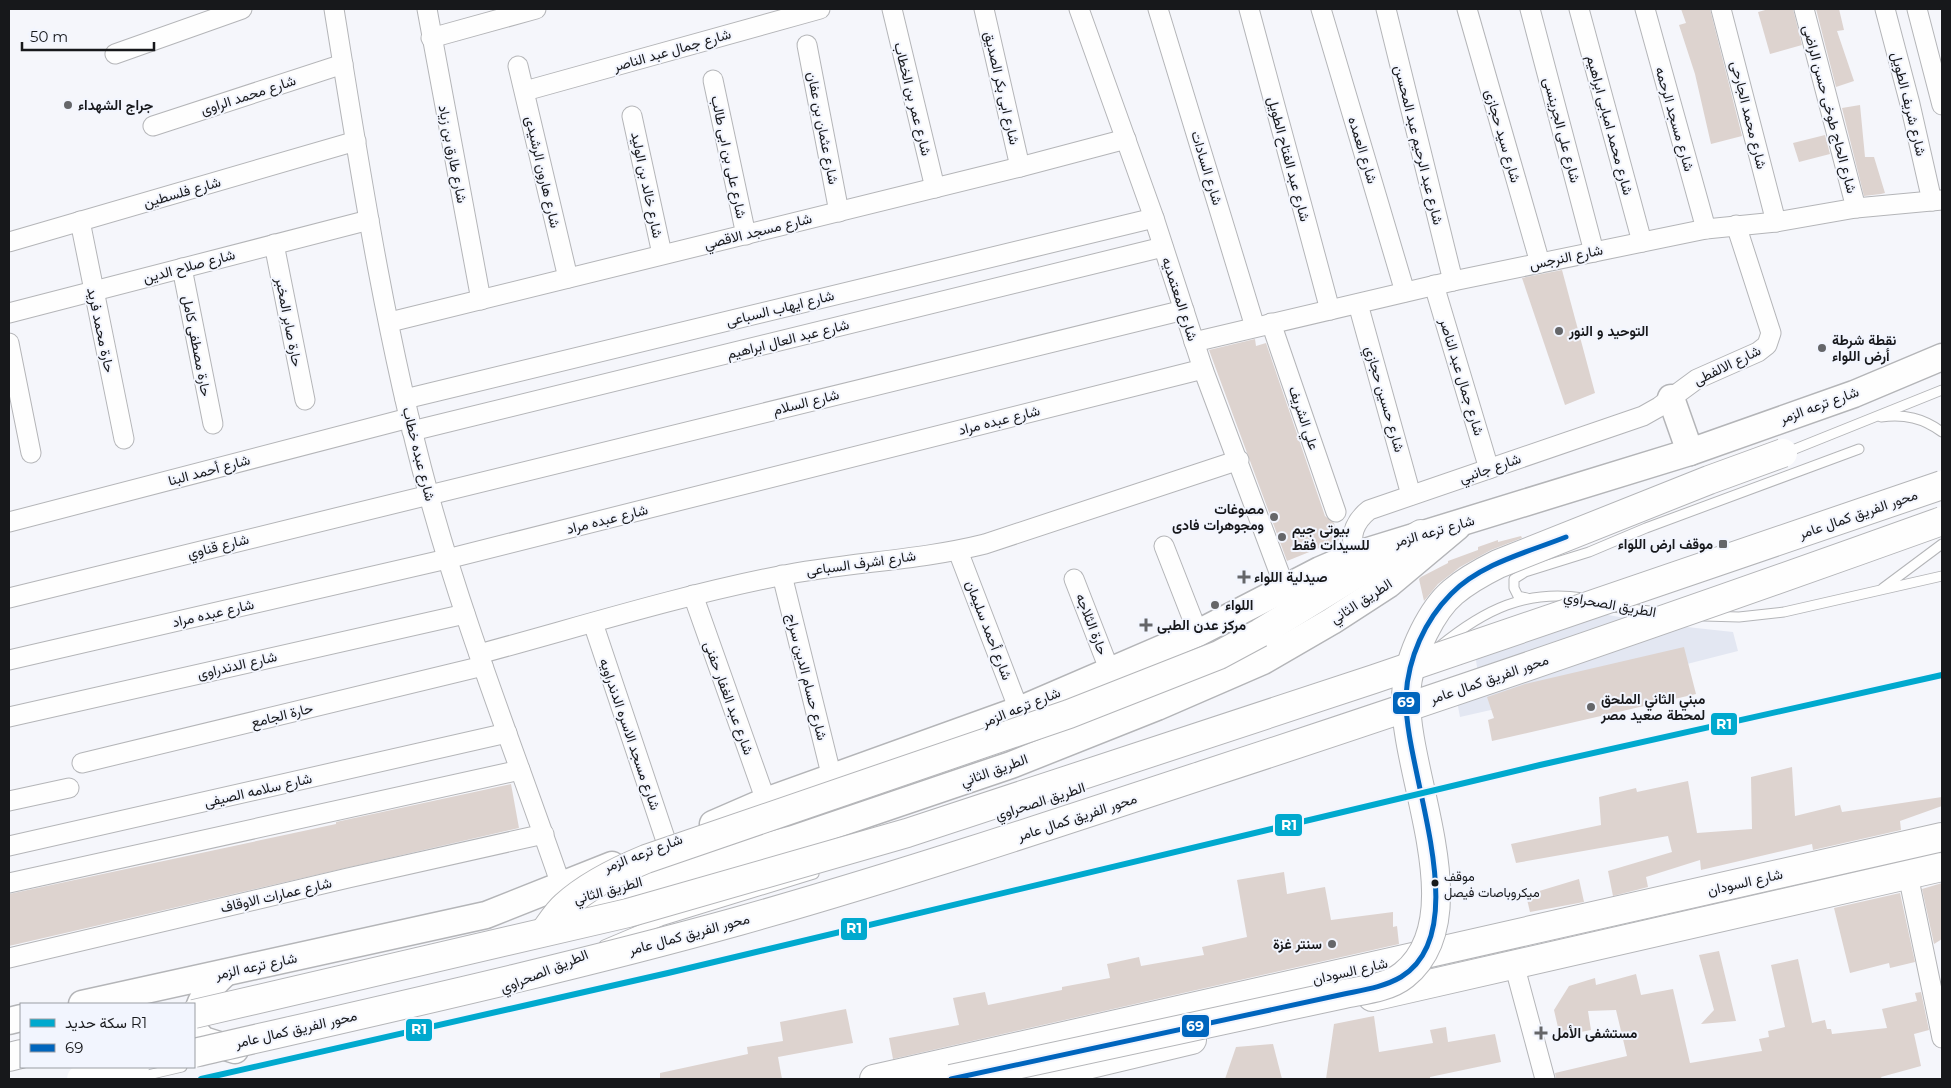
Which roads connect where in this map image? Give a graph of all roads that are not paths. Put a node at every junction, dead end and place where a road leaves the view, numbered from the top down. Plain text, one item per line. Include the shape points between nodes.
1 (242, 9) edge
2 (334, 9) edge
3 (427, 9) edge
4 (536, 9) edge
5 (820, 9) edge
6 (892, 9) edge
7 (984, 9) edge
8 (1079, 9) edge
9 (1158, 9) edge
10 (1249, 9) edge
11 (1321, 9) edge
12 (1386, 9) edge
13 (1467, 9) edge
14 (1530, 9) edge
15 (1579, 9) edge
16 (1646, 9) edge
17 (1721, 9) edge
18 (1804, 9) edge
19 (1884, 9) edge
20 (1917, 9) edge
21 (431, 38) junction
22 (807, 45) dead end
23 (115, 54) dead end
24 (343, 64) junction
25 (518, 66) dead end
26 (713, 80) dead end
27 (525, 92) junction
28 (1942, 105) edge
29 (632, 116) dead end
30 (153, 126) dead end
31 (1126, 139) junction
32 (356, 142) junction
33 (1020, 167) junction
34 (935, 188) junction
35 (1937, 200) edge
36 (1856, 208) junction
37 (839, 212) junction
38 (1154, 218) junction
39 (369, 220) junction
40 (80, 221) junction
41 (1776, 222) junction
42 (1736, 225) junction
43 (1706, 229) junction
44 (746, 235) junction
45 (9, 242) edge
46 (1642, 242) junction
47 (274, 244) junction
48 (1163, 247) junction
49 (1594, 252) junction
50 (662, 254) junction
51 (1540, 262) junction
52 (182, 268) junction
53 (568, 278) junction
54 (1453, 281) junction
55 (1434, 285) junction
56 (93, 291) junction
57 (1405, 292) junction
58 (481, 300) junction
59 (1358, 304) junction
60 (1184, 310) junction
61 (1330, 310) junction
62 (9, 313) edge
63 (390, 322) junction
64 (1263, 325) junction
65 (1194, 342) junction
66 (9, 343) edge
67 (1942, 357) edge
68 (1203, 369) junction
69 (1942, 390) edge
70 (405, 399) junction
71 (304, 400) dead end
72 (1664, 403) junction
73 (1872, 418) junction
74 (213, 424) dead end
75 (410, 425) junction
76 (1942, 432) edge
77 (124, 439) dead end
78 (1859, 449) dead end
79 (1690, 452) junction
80 (31, 453) dead end
81 (1783, 453) joint
82 (1239, 460) junction
83 (1489, 469) junction
84 (1942, 485) edge
85 (428, 494) junction
86 (1411, 495) junction
87 (1336, 512) dead end
88 (1942, 521) edge
89 (9, 522) edge
90 (1459, 524) junction
91 (1421, 534) junction
92 (1942, 544) edge
93 (1164, 546) dead end
94 (958, 551) junction
95 (1363, 552) junction
96 (448, 559) junction
97 (782, 575) junction
98 (1942, 576) edge
99 (1074, 579) dead end
100 (1285, 588) junction
101 (1879, 591) junction
102 (693, 595) junction
103 (9, 598) edge
104 (1527, 598) junction
105 (465, 614) junction
106 (593, 623) junction
107 (1198, 633) junction
108 (9, 660) edge
109 (481, 660) junction
110 (1110, 669) junction
111 (1019, 710) junction
112 (9, 717) edge
113 (507, 734) junction
114 (1218, 741) dead end
115 (82, 763) dead end
116 (520, 770) junction
117 (832, 778) junction
118 (69, 788) dead end
119 (9, 801) edge
120 (766, 801) junction
121 (544, 834) junction
122 (1942, 837) edge
123 (667, 844) junction
124 (9, 846) edge
125 (1942, 867) edge
126 (827, 870) dead end
127 (1908, 876) junction
128 (9, 883) edge
129 (561, 885) junction
130 (486, 915) junction
131 (545, 932) junction
132 (9, 958) edge
133 (1514, 964) junction
134 (225, 973) junction
135 (87, 1003) edge
136 (195, 1014) edge
137 (195, 1023) edge
138 (195, 1031) edge
139 (1942, 1038) edge
140 (195, 1053) edge
141 (231, 1055) joint
142 (122, 1068) edge
143 (130, 1068) edge
144 (178, 1068) edge
145 (81, 1079) edge
146 (106, 1079) edge
147 (130, 1079) edge
148 (874, 1079) edge
149 (951, 1079) edge
150 (1028, 1079) edge
151 (1545, 1079) edge

1 - 23 street
2 - 24 street, شارع عبده خطاب
3 - 21 street, شارع طارق بن زياد
4 - 21 street
5 - 27 street, شارع جمال عبد الناصر
6 - 34 street, شارع عمر بن الخطاب
7 - 33 street, شارع ابى بكر الصديق
8 - 31 street, شارع المعتمديه
9 - 64 street, شارع السادات
10 - 61 street, شارع عبد الفتاح الطويل
11 - 57 street, شارع العمده
12 - 54 street, شارع عبد الرحيم عبد المحسن
13 - 51 street, شارع سيد حجازى
14 - 49 street, شارع على الجرينسى
15 - 46 street, شارع محمد امبابى ابراهيم
16 - 43 street, شارع مسجد الرحمه
17 - 41 street, شارع محمد الجارحى
18 - 36 street, شارع الحاج طوخى حسن الراضى
19 - 35 street, شارع شريف الطويل
20 - 28 street
21 - 58 street, شارع طارق بن زياد
22 - 37 street, شارع عثمان بن عفان
24 - 30 street, شارع محمد الراوى
24 - 32 street, شارع عبده خطاب
25 - 27 street, شارع هارون الرشيدى
26 - 44 street, شارع على بن ابى طالب
27 - 53 street, شارع هارون الرشيدى
29 - 50 street, شارع خالد بن الوليد
31 - 33 street, شارع مسجد الاقصي
31 - 38 street, شارع المعتمديه
32 - 39 street, شارع عبده خطاب
32 - 40 street, شارع فلسطين
33 - 34 street, شارع مسجد الاقصي
34 - 37 street, شارع مسجد الاقصي
35 - 36 street, شارع النرجس
36 - 41 street, شارع النرجس
37 - 44 street, شارع مسجد الاقصي
38 - 48 street, شارع المعتمديه
38 - 70 street, شارع ايهاب السباعى
39 - 47 street, شارع صلاح الدين
39 - 63 street, شارع عبده خطاب
40 - 45 street, شارع فلسطين
40 - 56 street, حارة محمد فريد
41 - 42 street, شارع النرجس
42 - 43 street, شارع النرجس
42 - 72 street, شارع الالفطى via 1770,340 1758,352 1702,376
43 - 46 street, شارع النرجس
44 - 50 street, شارع مسجد الاقصي
46 - 49 street, شارع النرجس
47 - 52 street, شارع صلاح الدين
47 - 71 street, حارة صابر المخبر
48 - 60 street, شارع المعتمديه
48 - 75 street, شارع عبد العال ابراهيم
49 - 51 street, شارع النرجس
50 - 53 street, شارع مسجد الاقصي
51 - 54 street, شارع النرجس
52 - 56 street, شارع صلاح الدين
52 - 74 street, حارة مصطفى كامل
53 - 58 street, شارع مسجد الاقصي
54 - 55 street, شارع النرجس
55 - 57 street, شارع النرجس
55 - 83 street, شارع جمال عبد الناصر
56 - 62 street, شارع صلاح الدين
56 - 77 street, حارة محمد فريد
57 - 59 street, شارع النرجس
58 - 63 street, شارع مسجد الاقصي
59 - 61 street, شارع النرجس
59 - 86 street, شارع حسين حجازي
60 - 65 street, شارع المعتمديه
60 - 85 street, شارع السلام
61 - 64 street, شارع النرجس
63 - 70 street, شارع عبده خطاب
64 - 65 street, شارع النرجس
64 - 87 street, علي الشريف
65 - 68 street, شارع المعتمديه
66 - 80 street
67 - 79 street, شارع ترعه الزمر via 1854,394
68 - 82 street, شارع المعتمديه
68 - 96 street, شارع عبده مراد
69 - 73 lane
70 - 75 street, شارع عبده خطاب
72 - 79 street
72 - 83 street, شارع جانبي via 1643,416
73 - 76 lane via 1909,416
73 - 81 lane
75 - 85 street, شارع عبده خطاب
75 - 89 street, شارع أحمد البنا
78 - 104 lane via 1590,552 1525,572 1514,579 1514,588 1518,596
79 - 90 street, شارع ترعه الزمر
81 - 149 main road, bridge via 1498,564 1451,593 1429,622 1408,674 1406,697 1412,755 1436,875 1437,902 1435,925 1428,945 1418,962 1403,976 1390,983 1344,994
82 - 94 street, شارع اشرف السباعى
82 - 100 street, شارع المعتمديه
83 - 86 street, شارع جانبي
84 - 131 main road, محور الفريق كمال عامر, bridge via 1012,800 734,884
85 - 96 street, شارع عبده خطاب
85 - 103 street, شارع قناوي
86 - 95 street, شارع جانبي via 1369,510
88 - 140 main road, محور الفريق كمال عامر, bridge via 1384,716 920,867 618,953
90 - 91 street, شارع ترعه الزمر
90 - 130 street, الطريق الثاني via 1389,584 1332,621 1263,661 1157,707 1011,765 793,839 531,911
91 - 95 street, شارع ترعه الزمر
91 - 131 main road, bridge via 1260,633 1219,654 1069,714 646,859 601,880 582,893 563,907
92 - 101 lane
93 - 107 street
94 - 97 street, شارع اشرف السباعى
94 - 111 street, شارع أحمد سليمان
95 - 100 street, شارع ترعه الزمر
96 - 105 street, شارع عبده خطاب
96 - 108 street, شارع عبده مراد
97 - 102 street, شارع اشرف السباعى
97 - 117 street, شارع حسام الدين سراج
98 - 101 lane, الطريق الصحراوي
99 - 110 street, حارة الثلاجه
100 - 107 street, شارع ترعه الزمر
101 - 104 lane, الطريق الصحراوي via 1784,612 1738,616 1630,609 1559,594
102 - 106 street, شارع اشرف السباعى
102 - 120 street, شارع عبد الغفار حفنى
104 - 114 lane, الطريق الصحراوي via 1489,612 1423,658 1375,686
105 - 109 street, شارع عبده خطاب
105 - 112 street, شارع الدندراوى
106 - 109 street, شارع اشرف السباعى
106 - 123 street, شارع مسجد الاسره الدندراويه
107 - 110 street, شارع ترعه الزمر
109 - 113 street, شارع عبده خطاب
109 - 115 street, حارة الجامع
110 - 111 street, شارع ترعه الزمر
111 - 117 street, شارع ترعه الزمر
113 - 116 street, شارع عبده خطاب
113 - 124 street, شارع سلامه الصيفى
116 - 121 street, شارع عبده خطاب
116 - 128 street
117 - 120 street, شارع ترعه الزمر
118 - 119 street
120 - 123 street, شارع ترعه الزمر
121 - 129 street, شارع عبده خطاب
121 - 132 street, شارع عمارات الاوقاف
122 - 148 main road, شارع السودان
123 - 129 street, شارع ترعه الزمر
125 - 127 main road
126 - 141 lane, الطريق الصحراوي via 646,926 569,963 498,990
127 - 133 main road
127 - 139 street
129 - 130 street, شارع ترعه الزمر
130 - 134 street, شارع ترعه الزمر
131 - 136 main road, محور الفريق كمال عامر, bridge
133 - 150 main road
133 - 151 street
134 - 135 street, شارع ترعه الزمر
134 - 137 street via 204,993
138 - 141 street
142 - 146 street
143 - 145 main road, bridge
144 - 147 lane

